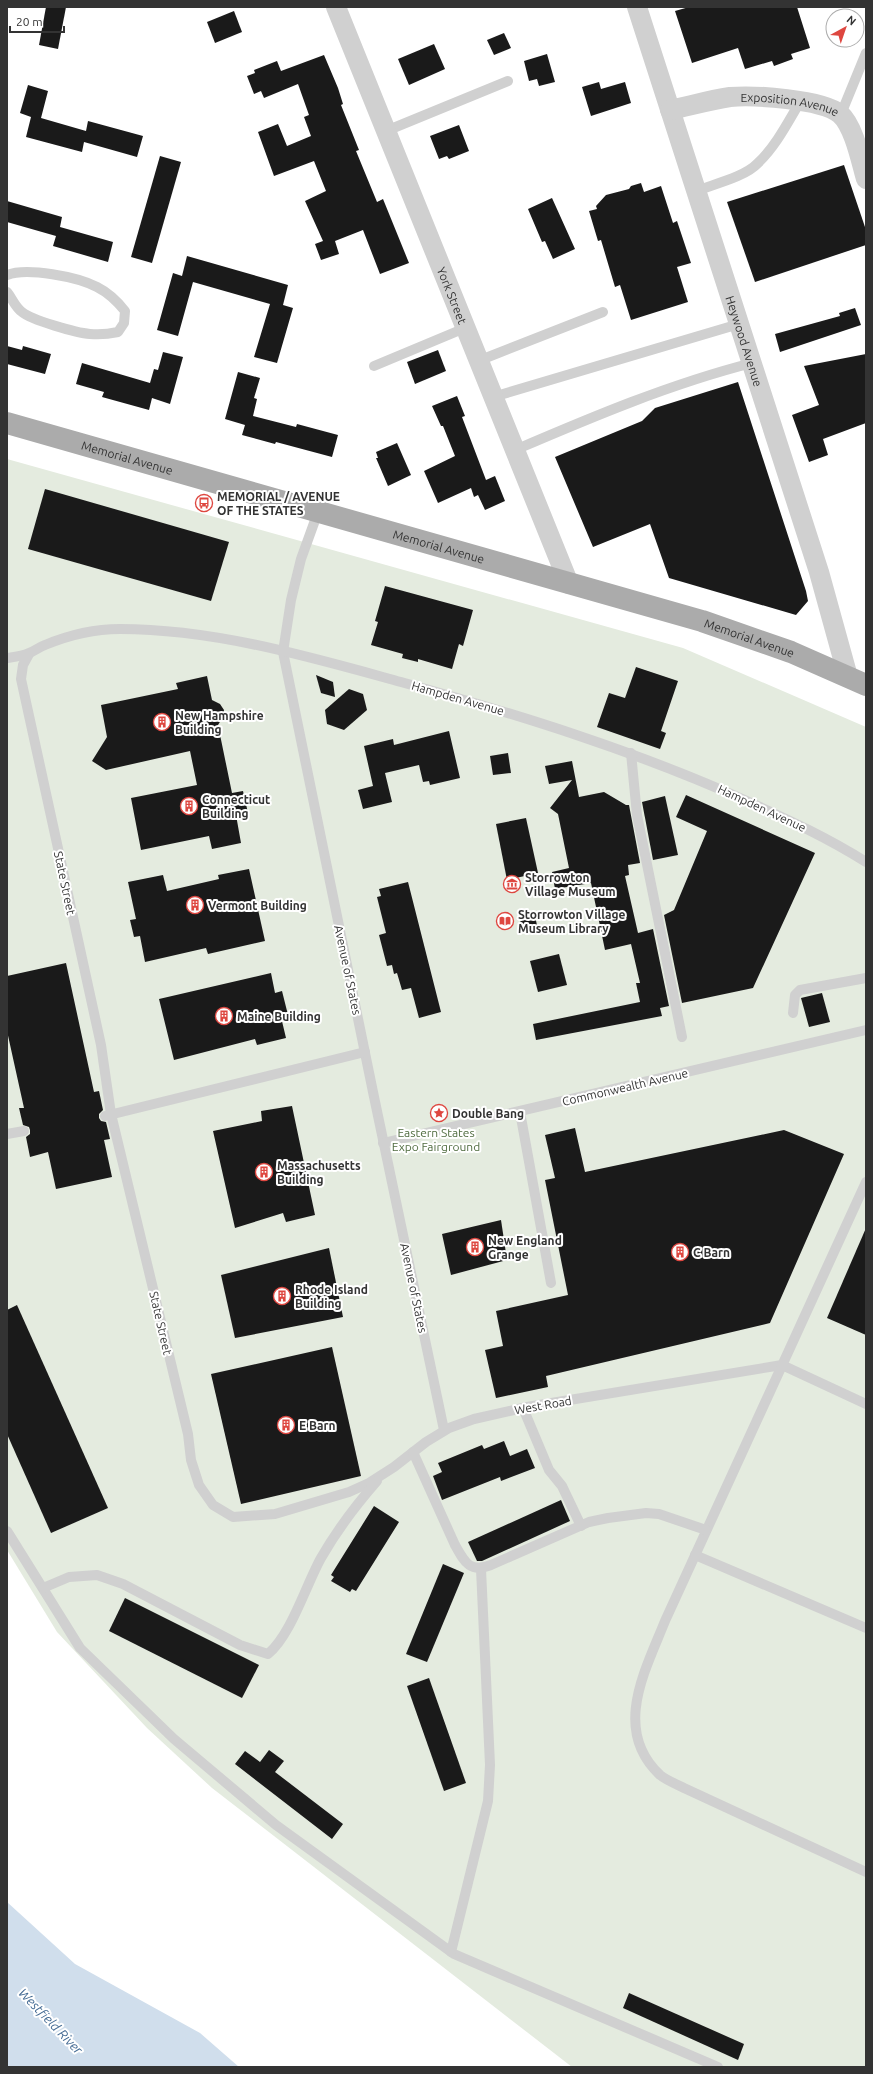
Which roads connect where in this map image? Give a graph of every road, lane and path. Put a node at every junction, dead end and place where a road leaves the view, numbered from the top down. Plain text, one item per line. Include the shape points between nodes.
1 (336, 7) edge
2 (637, 7) edge
3 (866, 53) edge
4 (508, 81) dead end
5 (800, 102) junction
6 (670, 110) junction
7 (841, 114) junction
8 (386, 132) junction
9 (866, 179) edge
10 (696, 190) junction
11 (7, 275) edge
12 (7, 292) edge
13 (603, 312) dead end
14 (739, 324) junction
15 (465, 328) junction
16 (478, 361) junction
17 (752, 363) junction
18 (374, 366) dead end
19 (493, 397) junction
20 (7, 423) edge
21 (515, 450) junction
22 (318, 512) junction
23 (569, 584) junction
24 (283, 652) junction
25 (29, 654) junction
26 (7, 658) edge
27 (857, 681) edge
28 (631, 753) junction
29 (866, 862) edge
30 (866, 978) edge
31 (793, 1013) dead end
32 (866, 1030) edge
33 (682, 1037) dead end
34 (364, 1052) junction
35 (520, 1112) junction
36 (108, 1115) junction
37 (24, 1131) dead end
38 (7, 1134) edge
39 (384, 1144) junction
40 (866, 1182) edge
41 (551, 1283) dead end
42 (782, 1365) junction
43 (866, 1404) edge
44 (523, 1408) junction
45 (444, 1430) junction
46 (413, 1452) junction
47 (382, 1475) junction
48 (233, 1516) joint
49 (581, 1526) junction
50 (706, 1530) junction
51 (7, 1531) edge
52 (695, 1555) junction
53 (482, 1569) junction
54 (43, 1588) junction
55 (866, 1628) edge
56 (866, 1872) edge
57 (451, 1952) junction
58 (718, 2067) edge

1 - 8 street, York Street
2 - 6 street, Heywood Avenue
3 - 7 lane
4 - 8 lane
5 - 6 street, Exposition Avenue via 776,98 730,97
5 - 7 street, Exposition Avenue
5 - 10 lane via 758,164 739,175
6 - 10 street, Heywood Avenue
7 - 9 street, Exposition Avenue via 853,135
8 - 15 street, York Street
10 - 14 street, Heywood Avenue
11 - 12 lane via 30,272 64,277 96,287 116,299 125,311 124,323 118,332 89,334 23,314
13 - 16 lane
14 - 17 street, Heywood Avenue
14 - 19 lane
15 - 16 street, York Street
15 - 18 lane
16 - 19 street, York Street
17 - 21 lane via 677,384
17 - 27 street, Heywood Avenue
19 - 21 street, York Street
20 - 22 main road, Memorial Avenue
21 - 23 street, York Street
22 - 23 main road, Memorial Avenue
22 - 24 lane, Avenue of States via 290,600
23 - 27 main road, Memorial Avenue via 728,629 791,652
24 - 25 lane, Hampden Avenue via 183,634 119,629 66,637
24 - 28 lane, Hampden Avenue via 526,718
24 - 34 lane, Avenue of States
25 - 26 lane, Hampden Avenue
25 - 36 lane, State Street via 23,665 21,679 101,1045
28 - 29 lane, Hampden Avenue via 700,780 788,820
28 - 33 lane via 637,815
30 - 31 lane via 800,990 795,995
32 - 35 lane, Commonwealth Avenue
34 - 36 lane
34 - 39 lane, Avenue of States
35 - 39 lane, Commonwealth Avenue
35 - 41 lane
36 - 48 lane, State Street via 199,1485 213,1505
37 - 38 lane
39 - 45 lane, Avenue of States
40 - 42 lane
42 - 43 lane
42 - 44 lane, West Road
42 - 50 lane
44 - 45 lane, West Road via 474,1419
44 - 49 lane via 549,1470 562,1486
45 - 46 lane, West Road
46 - 47 lane, West Road
46 - 53 lane via 463,1560 473,1568
47 - 48 lane, West Road via 348,1492 275,1514
47 - 54 lane via 351,1511 325,1551 283,1636 268,1654 240,1645 123,1584 97,1575 69,1576
49 - 50 lane via 608,1518 646,1513 659,1514
49 - 53 lane
50 - 52 lane
51 - 54 lane
52 - 55 lane
52 - 56 lane via 643,1678 634,1716 639,1747 660,1775
53 - 57 lane via 490,1766 488,1801
54 - 57 lane via 80,1648 174,1739 276,1825
57 - 58 lane

